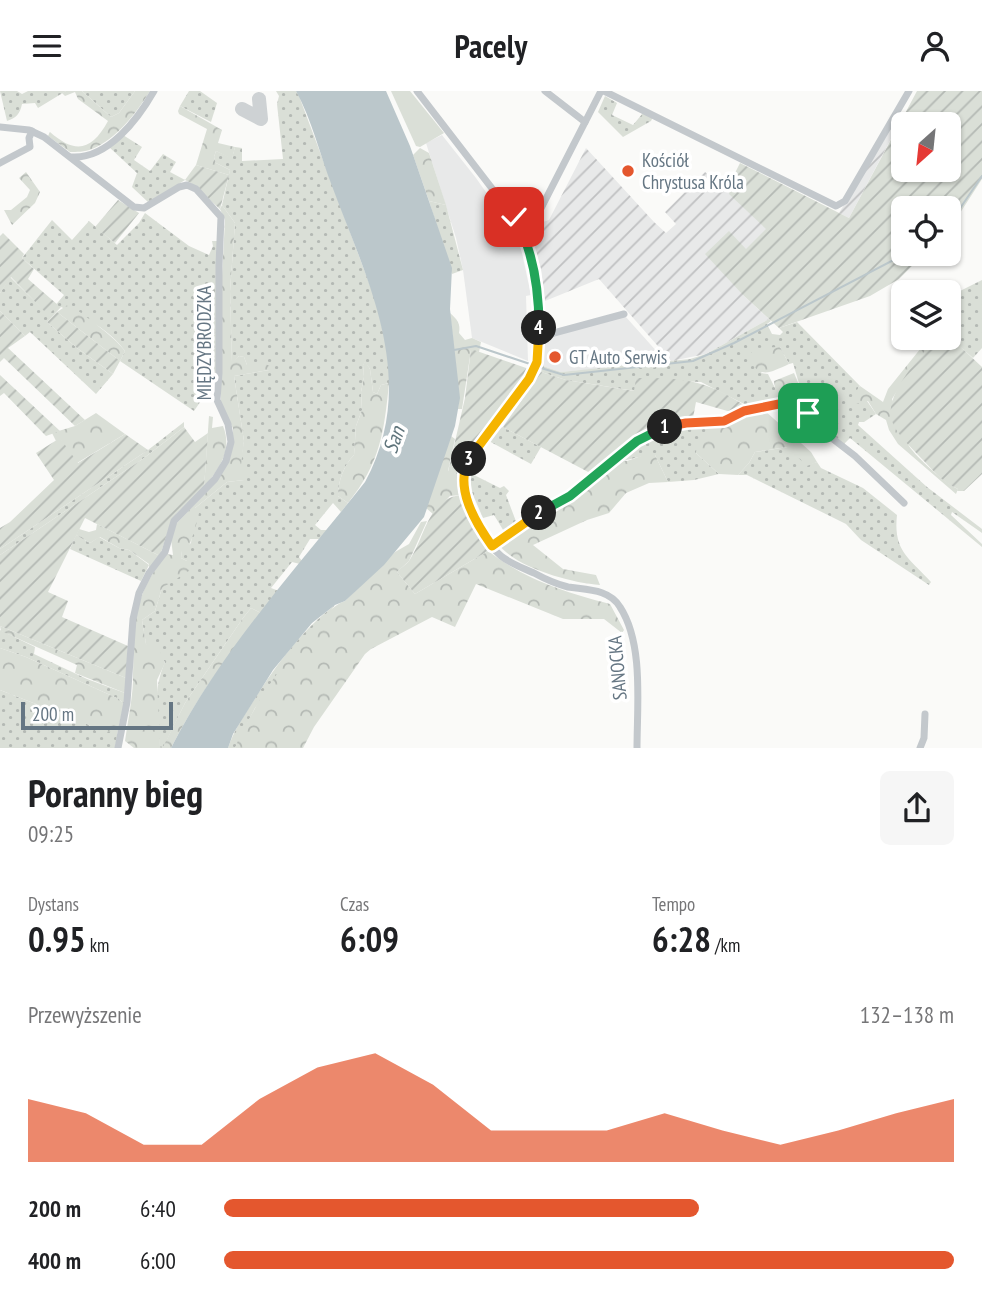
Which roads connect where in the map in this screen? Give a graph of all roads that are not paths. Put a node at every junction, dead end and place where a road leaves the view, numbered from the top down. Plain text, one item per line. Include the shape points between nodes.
1 (154, 91) edge
2 (417, 91) edge
3 (545, 91) edge
4 (602, 91) edge
5 (909, 91) edge
6 (585, 122) junction
7 (0, 127) edge
8 (32, 131) junction
9 (71, 157) junction
10 (0, 163) edge
11 (524, 234) junction
12 (624, 314) dead end
13 (539, 337) junction
14 (904, 503) dead end
15 (492, 546) junction
16 (925, 714) dead end
17 (118, 748) edge
18 (637, 748) edge
19 (920, 748) edge

1 - 9 street via 125,130 104,147
2 - 11 street
3 - 6 street
4 - 5 street via 836,206 845,201
4 - 6 street
6 - 11 street
7 - 8 street
8 - 9 street
8 - 10 street via 30,147
9 - 17 street, MIĘDZYBRODZKA via 134,207 144,208 187,185 196,189 222,220 216,400 230,431 230,448 215,479 174,521 165,552 139,593
11 - 13 street via 537,287
12 - 13 street
13 - 15 street via 537,362 529,379 480,442 463,475 463,487
14 - 15 street via 794,401 744,411 724,421 686,423 649,433 570,496
15 - 18 street, SANOCKA via 510,562 552,582 601,592 618,604 636,657
16 - 19 street

